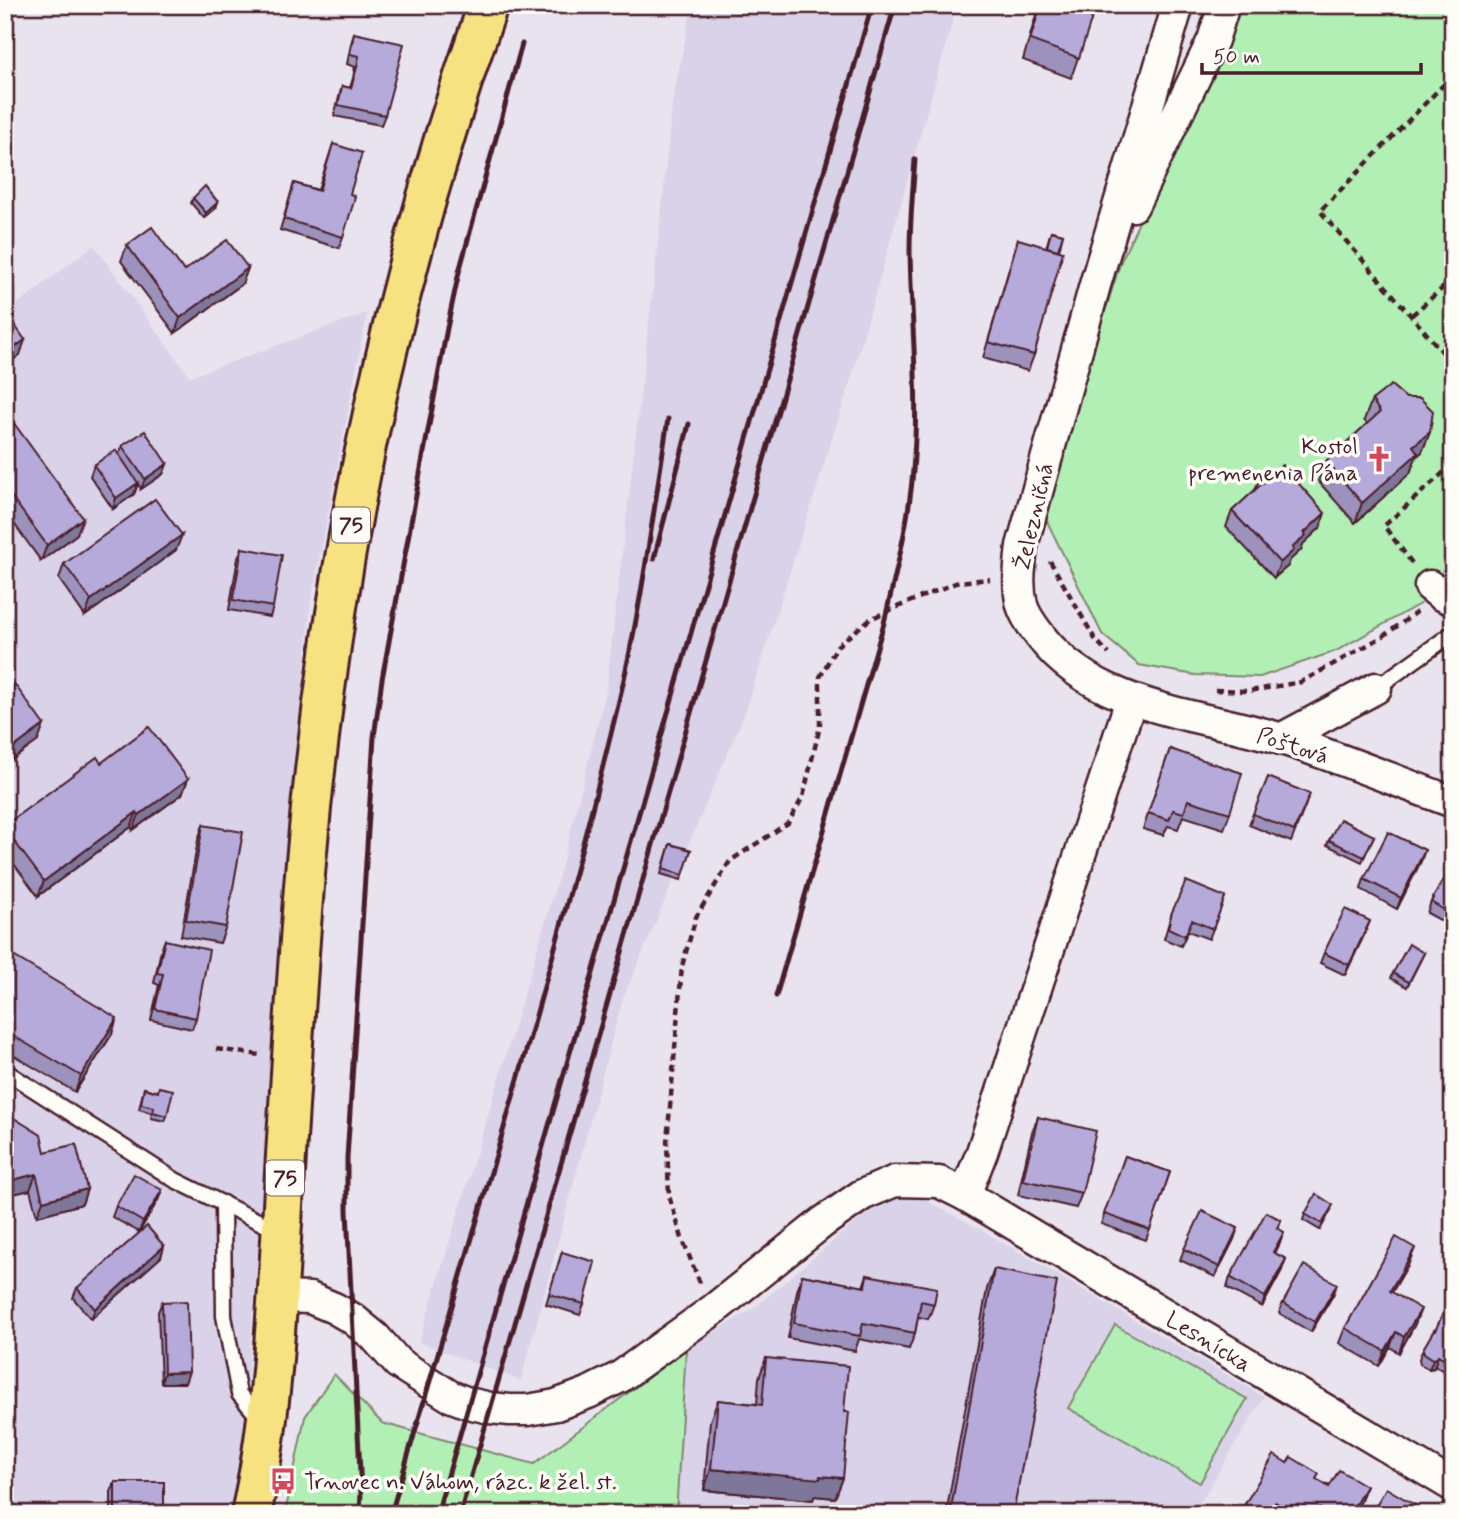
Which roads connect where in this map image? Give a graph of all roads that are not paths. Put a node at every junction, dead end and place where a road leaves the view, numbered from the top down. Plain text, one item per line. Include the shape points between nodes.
1 (488, 5) edge
2 (1178, 5) edge
3 (1224, 5) edge
4 (1095, 285) junction
5 (1453, 632) edge
6 (1376, 688) joint
7 (1131, 699) junction
8 (1282, 739) junction
9 (1453, 802) edge
10 (5, 1071) edge
11 (965, 1195) junction
12 (223, 1203) junction
13 (281, 1232) junction
14 (279, 1297) junction
15 (267, 1427) junction
16 (1453, 1486) edge
17 (251, 1514) edge

1 - 13 main road, 75 via 400,296 339,591 307,849
2 - 4 street, Železničná
3 - 4 street, Železničná via 1213,40
4 - 7 street, Železničná via 1028,523 1018,576 1022,606 1052,651 1076,671
5 - 6 lane
6 - 8 street
7 - 8 street, Poštová
7 - 11 street
8 - 9 street, Poštová
10 - 12 lane via 175,1180
11 - 14 street, Lesnícka via 939,1182 895,1181 862,1195 631,1369 588,1393 528,1410 468,1403 450,1396 398,1363 353,1319 310,1298
11 - 16 street, Lesnícka
12 - 13 lane
12 - 15 lane via 224,1316 236,1379 239,1394
13 - 14 main road, 75
14 - 15 main road, 75
15 - 17 main road, 75

